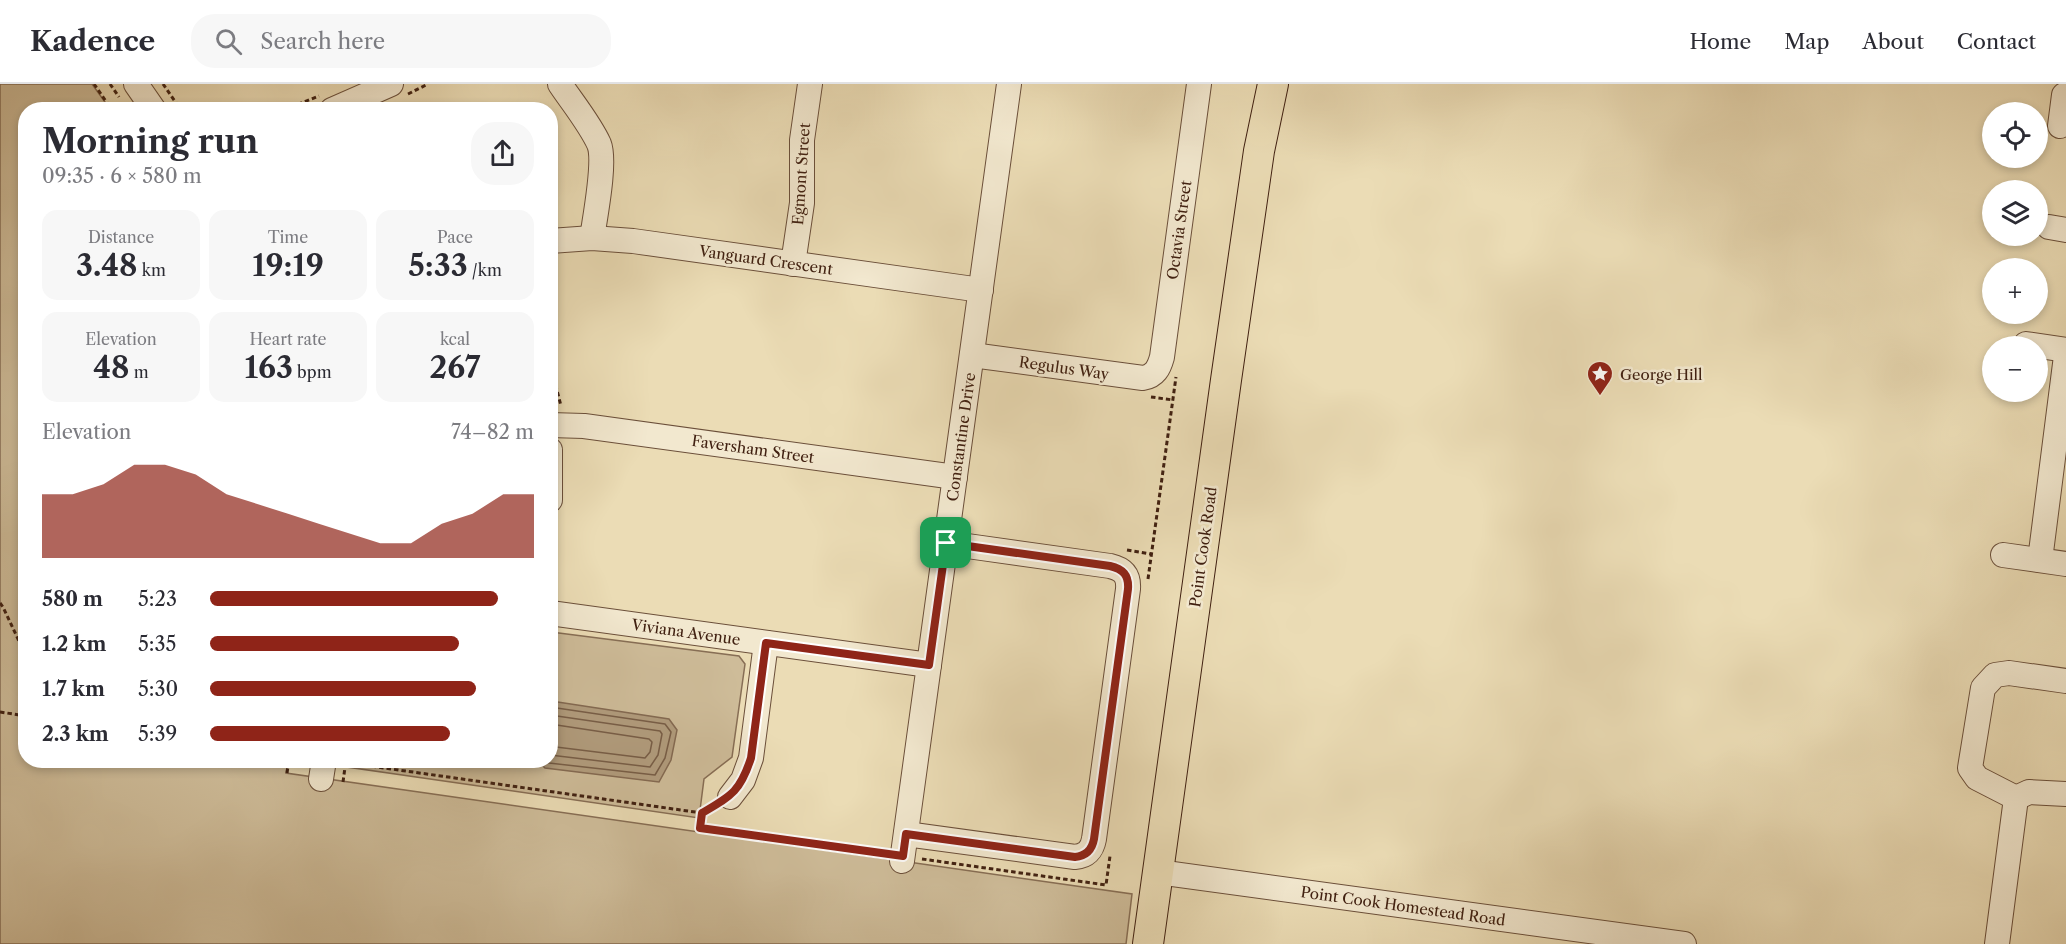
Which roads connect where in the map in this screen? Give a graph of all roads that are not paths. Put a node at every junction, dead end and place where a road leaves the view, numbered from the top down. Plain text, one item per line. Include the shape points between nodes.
1 (136, 84) edge
2 (391, 84) edge
3 (560, 84) edge
4 (810, 84) edge
5 (1009, 84) edge
6 (1199, 84) edge
7 (1261, 84) edge
8 (1273, 84) edge
9 (148, 102) edge
10 (350, 102) edge
11 (1259, 151) junction
12 (592, 238) junction
13 (558, 240) edge
14 (793, 264) junction
15 (981, 290) junction
16 (2048, 347) edge
17 (2066, 350) edge
18 (972, 355) junction
19 (2066, 356) edge
20 (1165, 375) joint
21 (558, 425) edge
22 (955, 477) junction
23 (946, 543) junction
24 (2003, 555) dead end
25 (2040, 560) junction
26 (2066, 564) edge
27 (558, 613) edge
28 (766, 643) junction
29 (929, 665) junction
30 (2066, 681) edge
31 (2066, 794) edge
32 (730, 797) road end
33 (2016, 798) junction
34 (1158, 872) junction
35 (1148, 944) edge
36 (1684, 944) edge
37 (1996, 944) edge

1 - 9 street
2 - 10 street
3 - 12 street via 600,149
4 - 14 street, Egmont Street via 802,140 802,203
5 - 15 street, Constantine Drive
6 - 20 street, Octavia Street via 1162,357
7 - 11 main road, Point Cook Road
8 - 11 main road, Point Cook Road
11 - 34 main road, Point Cook Road
12 - 13 street, Vanguard Crescent
12 - 14 street, Vanguard Crescent
14 - 15 street, Vanguard Crescent
15 - 18 street, Constantine Drive
16 - 17 street
18 - 20 street, Regulus Way via 1143,378
18 - 22 street, Constantine Drive
19 - 25 street
21 - 22 street, Faversham Street
22 - 23 street, Constantine Drive
23 - 29 street, Constantine Drive
23 - 29 street, Constantine Drive via 1110,566 1126,575 1129,585 1094,839 1087,853 1075,857 903,850
24 - 25 street
25 - 26 street
27 - 28 street, Viviana Avenue
28 - 29 street, Viviana Avenue
28 - 32 street via 751,758 743,780
30 - 33 street via 2009,673 1995,675 1983,688 1971,768 1977,778
31 - 33 street via 2029,792
33 - 37 street
34 - 35 main road, Point Cook Road
34 - 36 street, Point Cook Homestead Road

